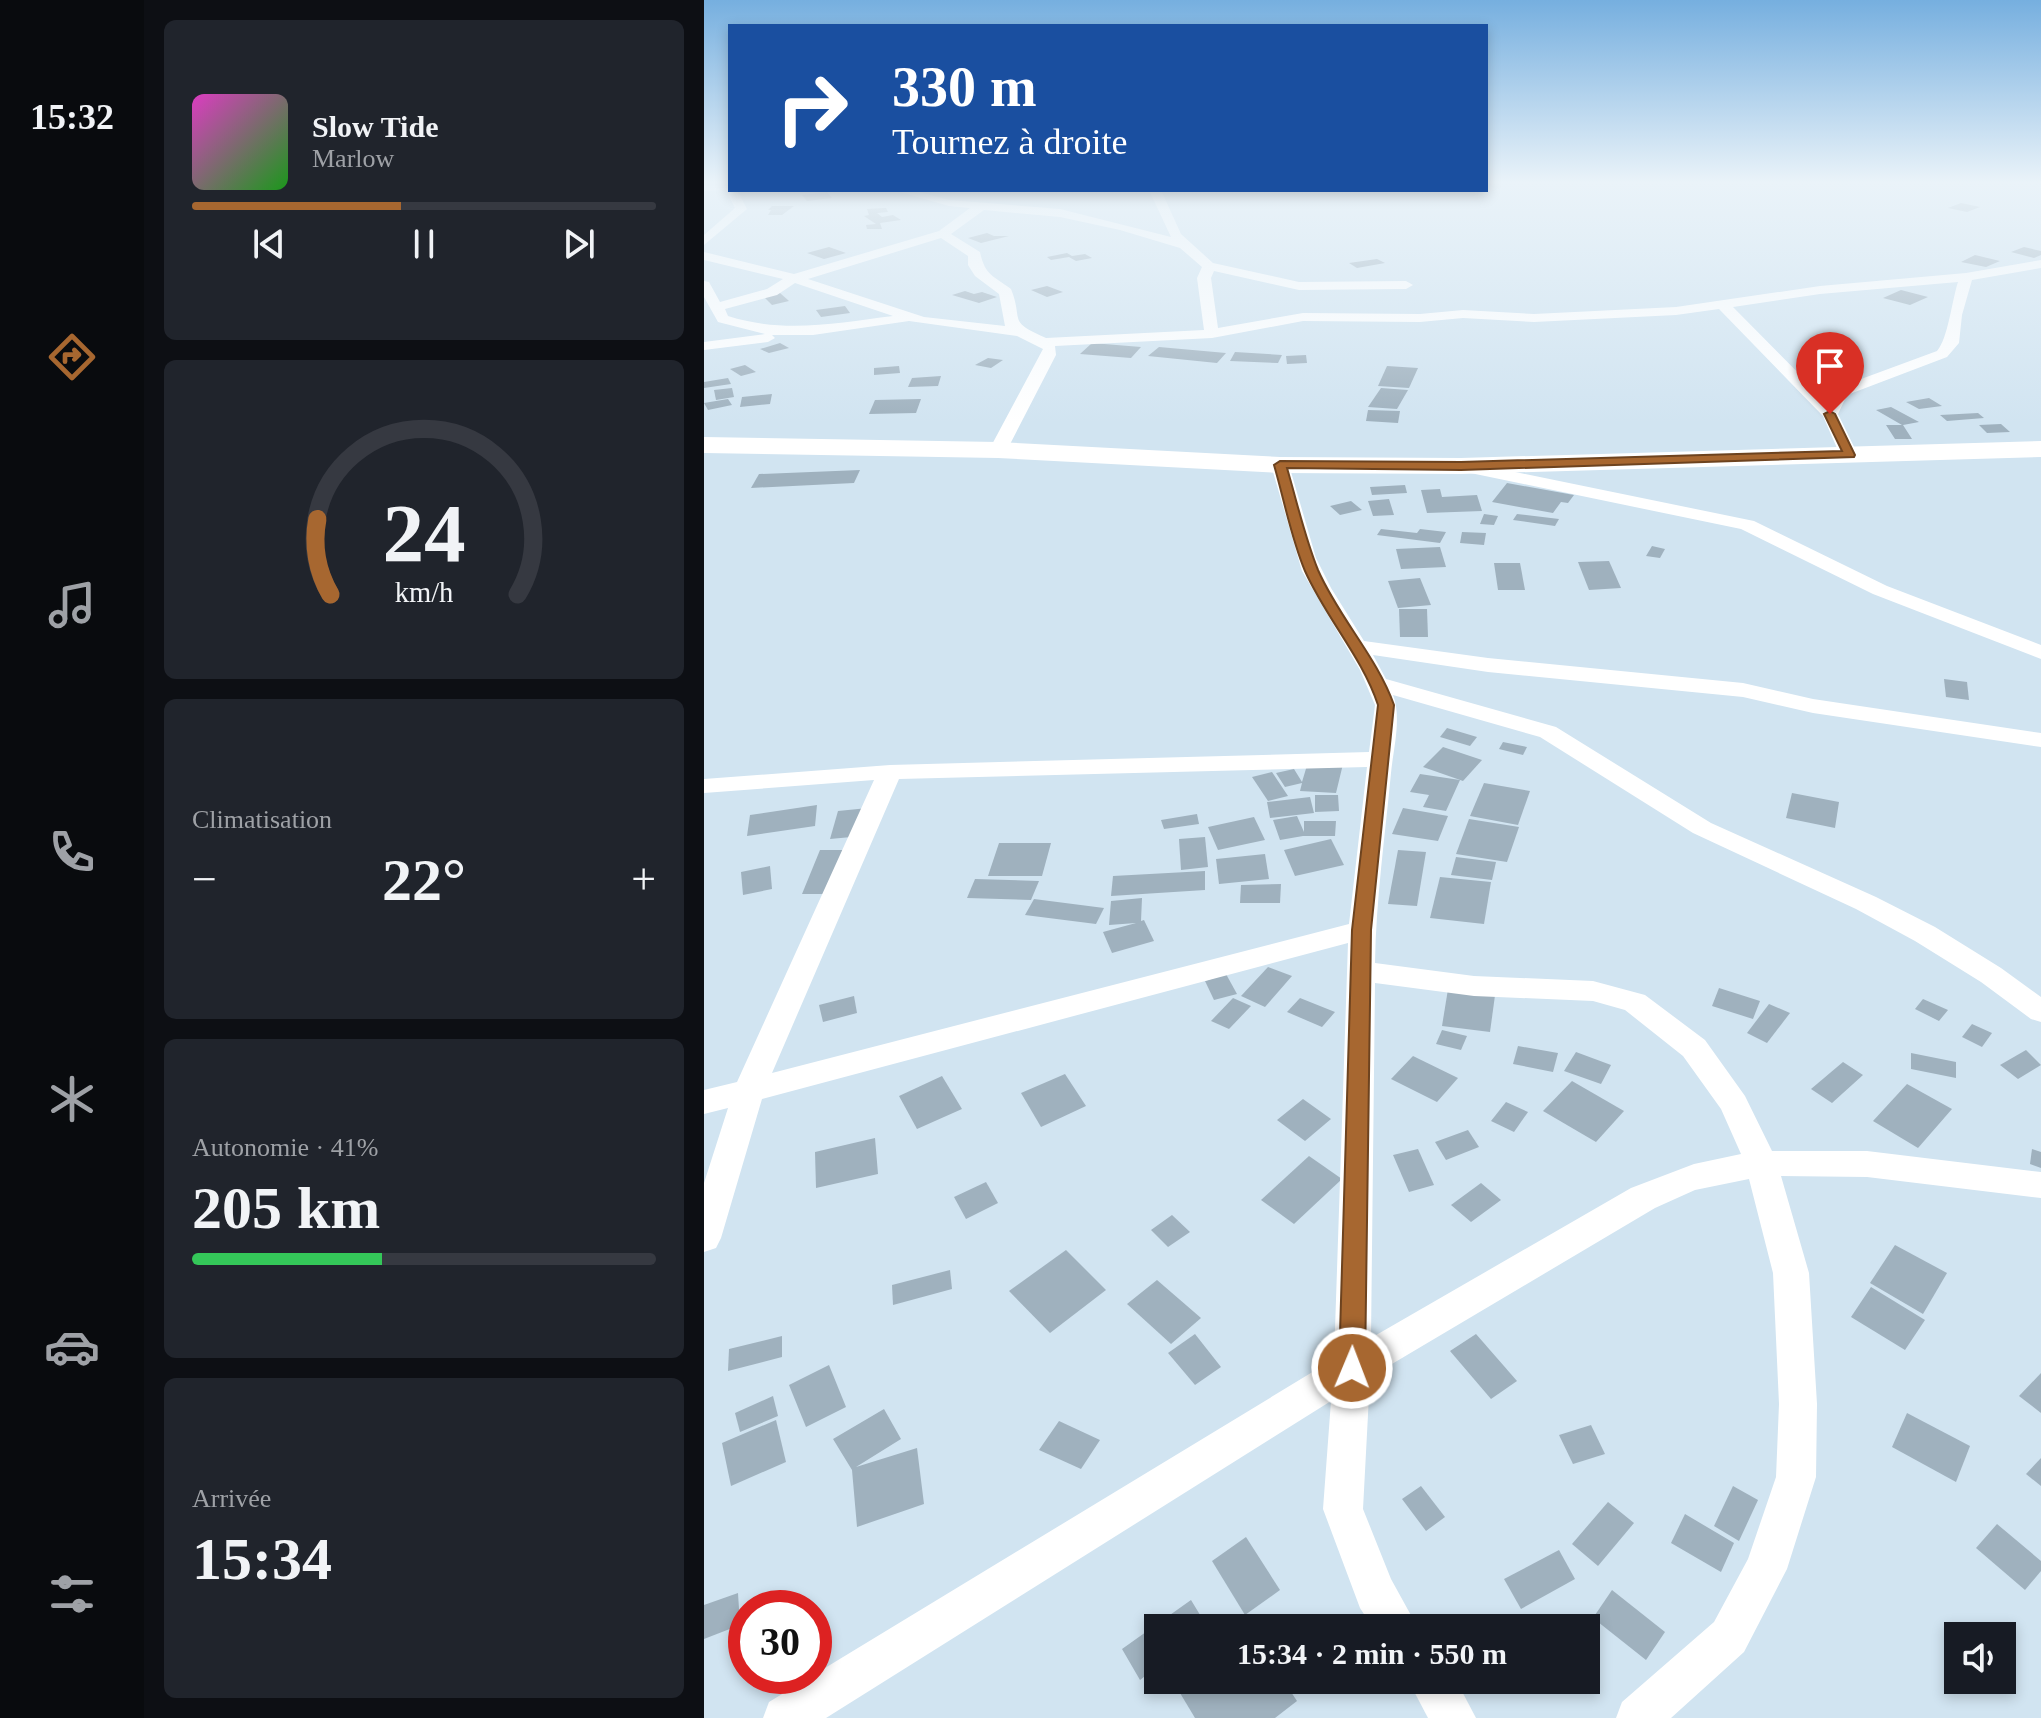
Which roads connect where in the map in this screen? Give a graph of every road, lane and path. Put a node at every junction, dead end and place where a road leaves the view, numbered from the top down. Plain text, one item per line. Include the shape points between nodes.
1 (736, 264) edge
2 (842, 264) edge
3 (974, 264) edge
4 (2040, 264) edge
5 (1209, 266) joint
6 (1396, 269) dead end
7 (1966, 277) junction
8 (793, 279) junction
9 (704, 285) edge
10 (1406, 285) junction
11 (1722, 304) junction
12 (718, 307) junction
13 (1381, 317) junction
14 (911, 318) junction
15 (1020, 332) junction
16 (803, 333) junction
17 (1212, 334) junction
18 (1044, 342) junction
19 (704, 346) edge
20 (1830, 414) junction
21 (704, 445) edge
22 (2041, 449) edge
23 (998, 450) junction
24 (1849, 455) junction
25 (1280, 465) junction
26 (1461, 466) junction
27 (1354, 646) junction
28 (2041, 653) edge
29 (1379, 684) junction
30 (2041, 740) edge
31 (1382, 759) junction
32 (890, 772) junction
33 (704, 786) edge
34 (1362, 930) junction
35 (1361, 971) junction
36 (2041, 1012) edge
37 (748, 1092) junction
38 (704, 1102) edge
39 (1762, 1165) junction
40 (2041, 1185) edge
41 (704, 1238) edge
42 (1352, 1368) junction
43 (1388, 1614) edge
44 (1439, 1694) edge
45 (785, 1718) edge
46 (1454, 1718) edge
47 (1638, 1718) edge

1 - 8 street
2 - 8 street
3 - 15 street via 1006,292 1010,323
4 - 7 street
5 - 10 street via 1299,286
5 - 17 street via 1204,278
6 - 10 street
7 - 11 street
7 - 20 street via 1952,343 1942,354 1840,392
8 - 12 street via 772,292
8 - 14 street
9 - 12 street
10 - 13 street
11 - 13 street via 1534,318
11 - 20 street
12 - 16 street via 723,319 732,322
13 - 17 street via 1303,317
14 - 15 street
14 - 16 street
15 - 18 street
16 - 19 street
17 - 18 street
18 - 23 street via 1049,355
20 - 24 street
21 - 23 main road
22 - 24 main road
23 - 25 main road
24 - 26 main road
25 - 26 main road
25 - 27 street via 1311,570
26 - 28 street via 1747,525 1880,590
27 - 29 street
27 - 30 street via 1503,667 1743,690 1813,706
29 - 31 street via 1386,705
29 - 36 street via 1548,732 1702,828 1925,934
31 - 32 street
31 - 34 street
32 - 33 street
32 - 37 street
34 - 35 street
34 - 37 street
35 - 39 street via 1474,986 1593,991 1635,1002 1694,1048 1734,1104
35 - 42 street
37 - 38 street
37 - 41 street
39 - 40 street via 1840,1163
39 - 42 street via 1695,1177 1643,1198
39 - 47 street via 1791,1273 1796,1477 1766,1569 1729,1637
42 - 43 street via 1343,1509
42 - 45 street
44 - 46 street

